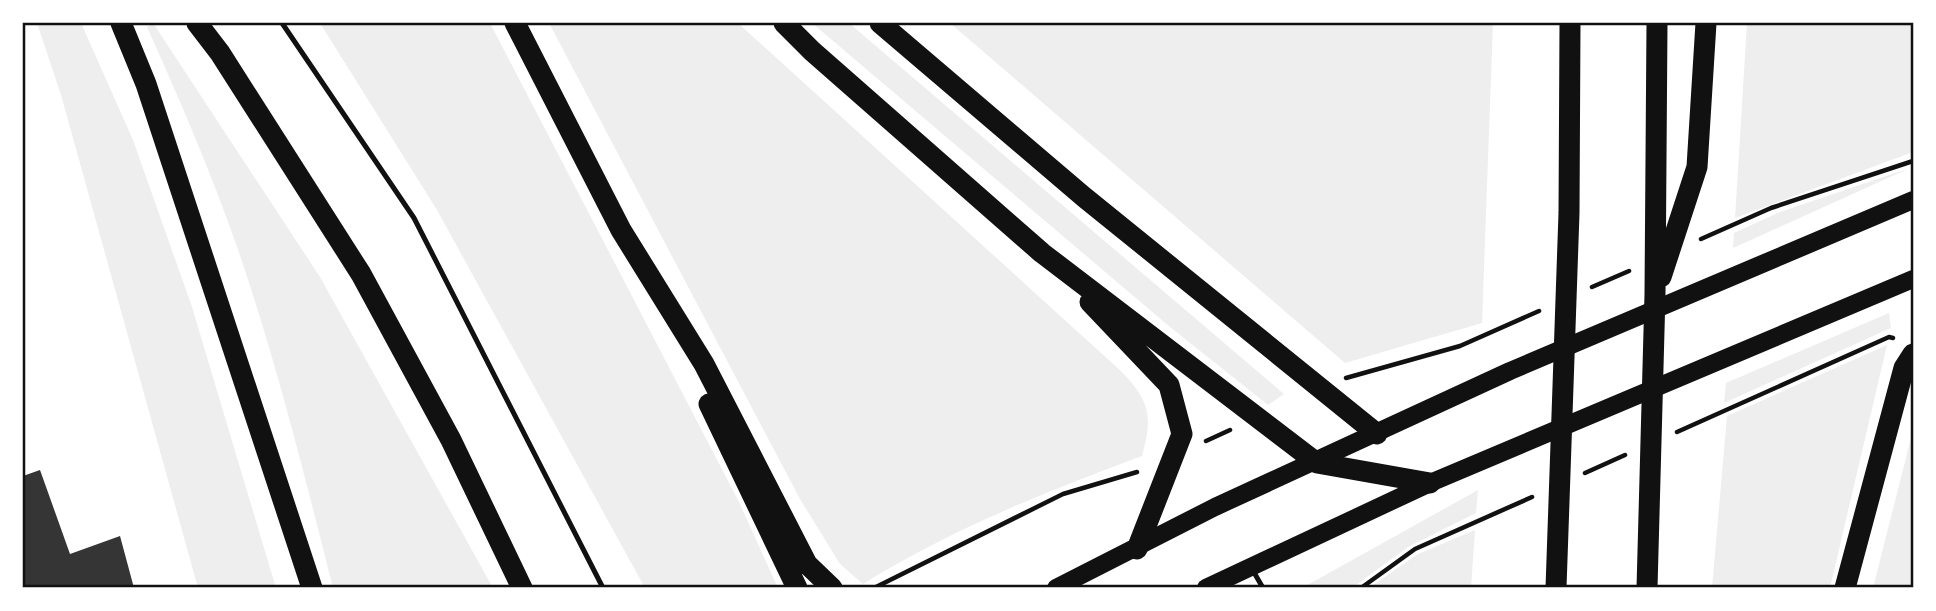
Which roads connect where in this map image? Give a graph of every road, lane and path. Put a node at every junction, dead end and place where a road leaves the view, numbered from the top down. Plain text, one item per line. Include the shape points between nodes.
1 (121, 23) edge
2 (197, 23) edge
3 (282, 23) edge
4 (515, 23) edge
5 (785, 23) edge
6 (880, 23) edge
7 (1570, 23) edge
8 (1657, 23) edge
9 (1706, 23) edge
10 (1913, 161) edge
11 (1913, 200) edge
12 (1696, 241) dead end
13 (1042, 253) junction
14 (1634, 269) dead end
15 (646, 273) junction
16 (1913, 279) edge
17 (1584, 290) dead end
18 (1655, 294) junction
19 (1547, 307) dead end
20 (1913, 354) edge
21 (1320, 390) junction
22 (1258, 418) junction
23 (1377, 434) junction
24 (1175, 455) junction
25 (1317, 463) junction
26 (1430, 484) junction
27 (1137, 549) junction
28 (1250, 566) junction
29 (312, 588) edge
30 (522, 588) edge
31 (603, 588) edge
32 (797, 588) edge
33 (832, 588) edge
34 (874, 588) edge
35 (1056, 588) edge
36 (1206, 588) edge
37 (1263, 588) edge
38 (1556, 588) edge
39 (1647, 588) edge
40 (1845, 588) edge

1 - 29 highway via 146,84
2 - 30 highway via 361,274 451,440
3 - 31 lane via 414,218
4 - 15 highway
5 - 13 highway via 811,51
6 - 21 highway
7 - 38 highway via 1569,213
8 - 18 highway
9 - 18 highway via 1697,167
10 - 12 path via 1771,208
11 - 23 main road via 1510,371
13 - 22 highway
13 - 24 highway via 1169,385 1182,434
14 - 17 path
15 - 32 highway
15 - 33 highway via 704,364 807,564
16 - 26 main road
18 - 39 highway
19 - 21 path via 1460,346 1352,375
20 - 40 highway via 1904,368
21 - 23 highway
22 - 24 path
22 - 25 highway
23 - 25 main road
24 - 27 highway
24 - 34 path via 1137,472 1063,494
25 - 26 highway
25 - 27 main road via 1215,507
26 - 28 main road
27 - 35 main road
28 - 36 main road
28 - 37 lane

